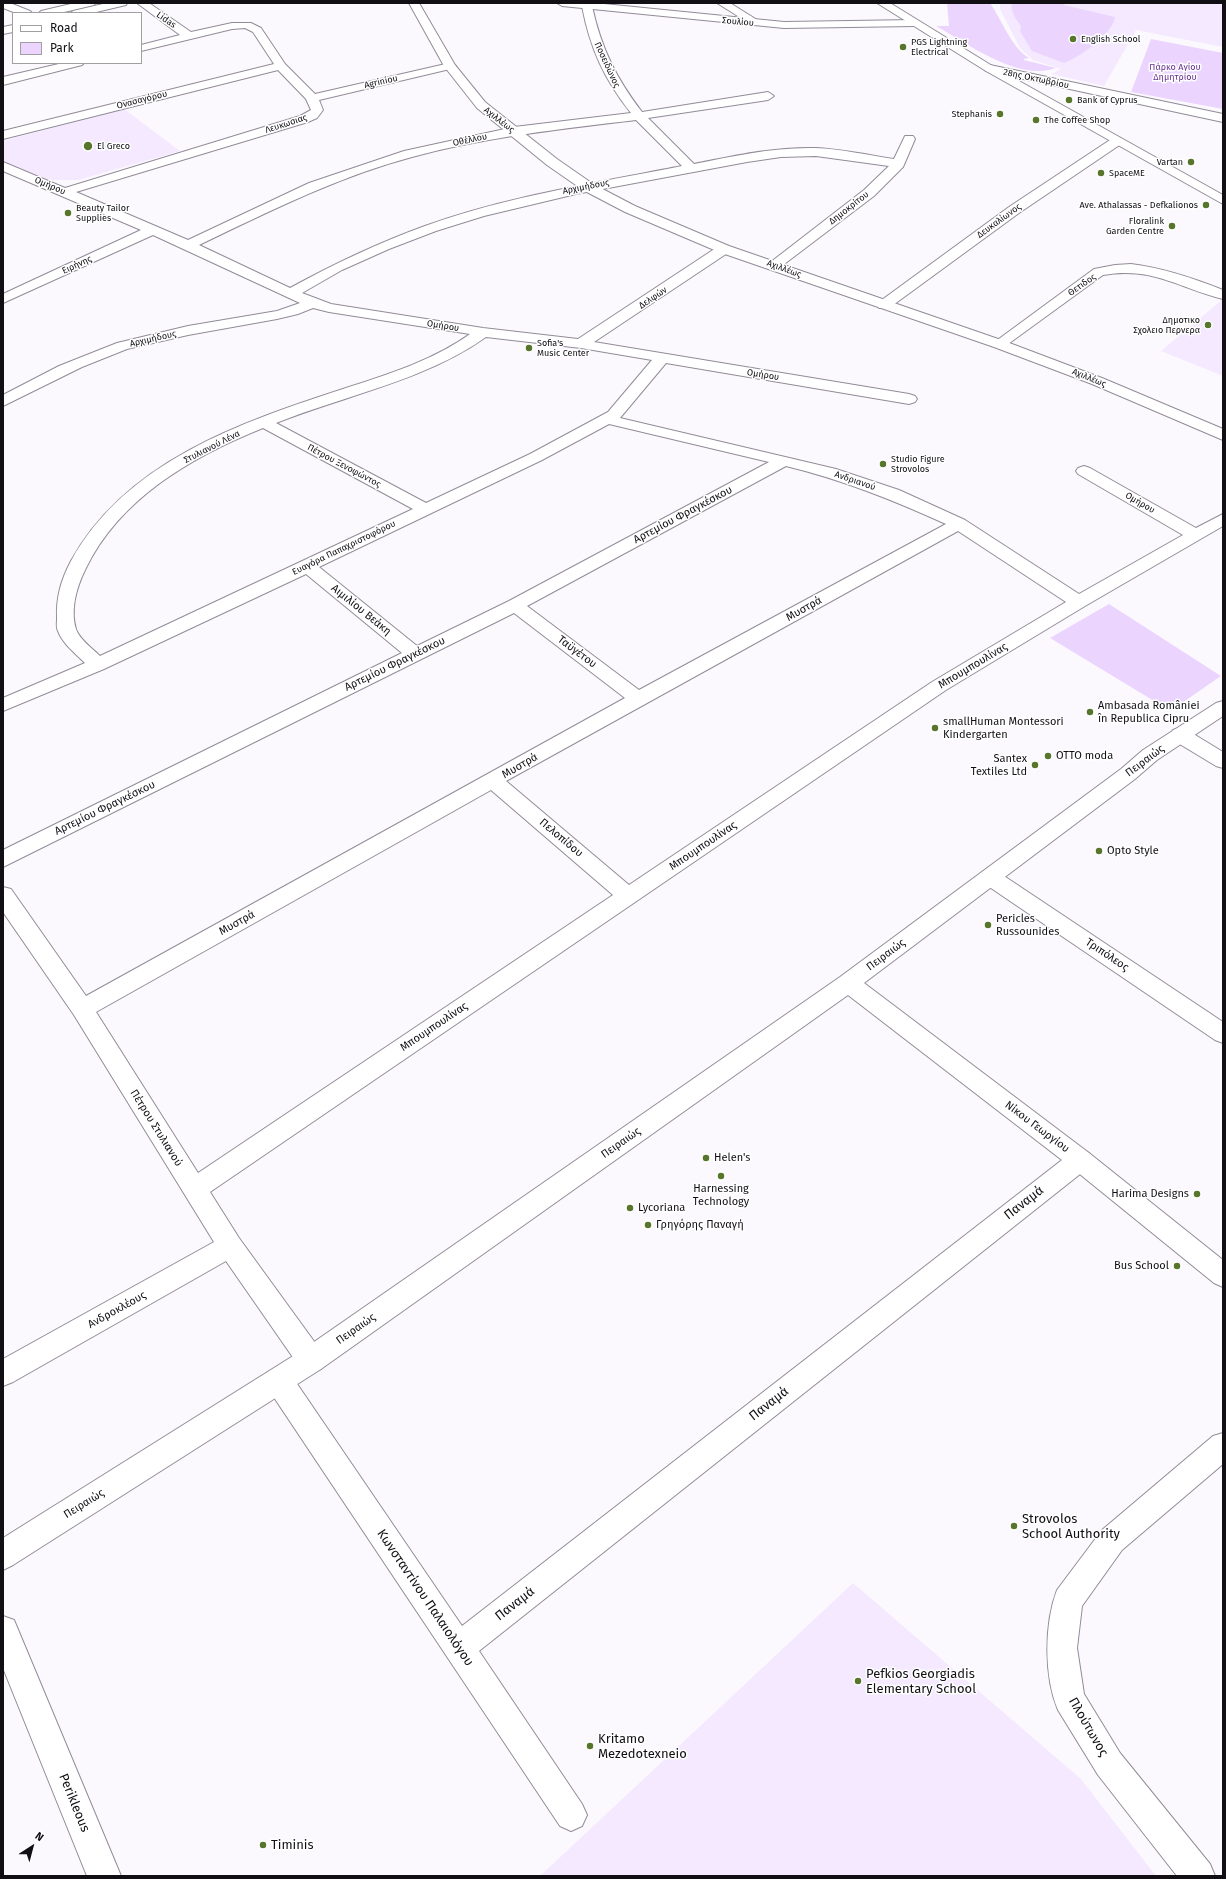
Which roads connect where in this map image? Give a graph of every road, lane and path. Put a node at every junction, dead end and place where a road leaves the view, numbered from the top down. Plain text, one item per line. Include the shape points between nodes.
1 (90, 3) edge
2 (122, 3) edge
3 (142, 3) edge
4 (414, 3) edge
5 (562, 3) edge
6 (722, 3) edge
7 (882, 3) edge
8 (3, 4) edge
9 (587, 6) junction
10 (23, 12) edge
11 (50, 12) edge
12 (82, 12) edge
13 (913, 22) junction
14 (756, 23) junction
15 (189, 36) junction
16 (142, 48) edge
17 (74, 64) edge
18 (281, 66) junction
19 (450, 66) junction
20 (990, 69) junction
21 (3, 81) edge
22 (768, 96) dead end
23 (312, 98) junction
24 (637, 116) junction
25 (1223, 118) edge
26 (514, 131) junction
27 (3, 134) edge
28 (909, 139) dead end
29 (1116, 141) junction
30 (898, 164) junction
31 (692, 169) junction
32 (7, 170) edge
33 (588, 186) junction
34 (64, 192) junction
35 (1223, 200) edge
36 (152, 230) junction
37 (188, 245) junction
38 (724, 249) junction
39 (774, 266) junction
40 (291, 293) junction
41 (1223, 295) edge
42 (3, 299) edge
43 (312, 303) junction
44 (884, 305) junction
45 (484, 332) junction
46 (581, 344) junction
47 (999, 344) junction
48 (661, 359) junction
49 (909, 399) dead end
50 (3, 400) edge
51 (606, 419) junction
52 (263, 422) junction
53 (1223, 435) edge
54 (784, 461) junction
55 (1084, 471) dead end
56 (425, 509) junction
57 (1223, 519) edge
58 (960, 524) junction
59 (1196, 535) junction
60 (307, 566) junction
61 (1078, 602) junction
62 (515, 605) junction
63 (415, 654) junction
64 (97, 665) junction
65 (638, 699) junction
66 (3, 705) edge
67 (1223, 707) edge
68 (1180, 735) junction
69 (1223, 761) edge
70 (493, 781) junction
71 (3, 859) edge
72 (990, 877) junction
73 (3, 895) edge
74 (628, 896) junction
75 (848, 983) junction
76 (82, 1009) junction
77 (1223, 1034) edge
78 (1080, 1160) junction
79 (194, 1189) junction
80 (230, 1246) junction
81 (1223, 1275) edge
82 (311, 1360) junction
83 (3, 1373) edge
84 (278, 1381) junction
85 (1223, 1446) edge
86 (3, 1555) edge
87 (3, 1631) edge
88 (458, 1648) junction
89 (571, 1815) dead end
90 (104, 1876) edge
91 (1198, 1876) edge

1 - 11 street
2 - 12 street
3 - 15 street, Lidas
4 - 19 street, Αχιλλέως
5 - 9 street, Σουλίου
6 - 14 street
7 - 13 street
8 - 10 street
9 - 14 street, Σουλίου
9 - 24 street, Ποσειδώνος via 590,25 607,68 622,96
13 - 14 street, Σουλίου via 811,26
13 - 20 street
15 - 16 street, Λευκωσιας
15 - 18 street, Λευκωσιας via 247,25 257,30
17 - 21 street
18 - 23 street, Λευκωσιας
18 - 27 street, Ονασαγόρου
19 - 23 street, Agriniou
19 - 26 street, Αχιλλέως via 481,105
20 - 25 street, 28ης Οκτωβρίου
20 - 29 street
22 - 24 street, Οθέλλου
23 - 34 street, Λευκωσιας via 317,110 304,119
24 - 26 street, Οθέλλου
24 - 31 street, Ποσειδώνος
26 - 33 street, Αχιλλέως via 552,162
26 - 37 street, Οθέλλου via 408,154 367,167 314,186
28 - 30 street, Δημοκρίτου
29 - 35 street
29 - 44 street, Δευκαλίωνος via 1014,210
30 - 31 street, Αρχιμήδους via 849,156 796,152
30 - 39 street, Δημοκρίτου via 869,192
31 - 33 street, Αρχιμήδους
32 - 34 street, Ομήρου
33 - 38 street, Αχιλλέως via 630,209
33 - 40 street, Αρχιμήδους via 466,216 406,237 350,260
34 - 36 street, Ομήρου
36 - 37 street, Ομήρου
36 - 42 street, Ειρήνης
37 - 40 street, Ομήρου
38 - 39 street, Αχιλλέως
38 - 46 street, Δελφών
39 - 44 street, Αχιλλέως
40 - 43 street, Ομήρου
41 - 47 street, Θετιδος via 1174,277 1133,268 1113,268 1099,272
43 - 45 street, Ομήρου via 344,311
43 - 50 street, Αρχιμήδους via 277,315 155,337 102,353 40,380
44 - 47 street, Αχιλλέως
45 - 46 street, Ομήρου
45 - 52 street, Στυλιανού Λένα via 467,345 411,371
46 - 48 street, Ομήρου
47 - 53 street, Αχιλλέως via 1097,381
48 - 49 street, Ομήρου
48 - 51 street, Ευαγόρα Παπαχριστοφόρου via 614,415
51 - 54 street, Ανδριανού
51 - 56 street, Ευαγόρα Παπαχριστοφόρου via 536,457
52 - 56 street, Πέτρου Ξενοφώντος
52 - 64 street, Στυλιανού Λένα via 216,443 163,472 121,506 94,537 73,574 64,603 67,631
54 - 58 street, Ανδριανού via 830,472 893,494
54 - 62 street, Αρτεμίου Φραγκέσκου
55 - 59 street, Ομήρου
56 - 60 street, Ευαγόρα Παπαχριστοφόρου
57 - 59 street, Μπουμπουλίνας
58 - 61 street, Ανδριανού
58 - 65 street, Μυστρά
59 - 61 street, Μπουμπουλίνας
60 - 63 street, Αιμιλίου Βεάκη
60 - 64 street, Ευαγόρα Παπαχριστοφόρου
61 - 74 street, Μπουμπουλίνας via 939,686
62 - 63 street, Αρτεμίου Φραγκέσκου
62 - 65 street, Ταϋγέτου
63 - 71 street, Αρτεμίου Φραγκέσκου
64 - 66 street, Ευαγόρα Παπαχριστοφόρου
65 - 70 street, Μυστρά
67 - 68 street, Πειραιώς
68 - 69 street
68 - 72 street, Πειραιώς
70 - 74 street, Πελοπίδου
70 - 76 street, Μυστρά
72 - 75 street, Πειραιώς
72 - 77 street, Τριπόλεος
73 - 76 street, Πέτρου Στυλιανού
74 - 79 street, Μπουμπουλίνας
75 - 78 street, Νίκου Γεωργίου
75 - 82 street, Πειραιώς
76 - 79 street, Πέτρου Στυλιανού
78 - 81 street, Νίκου Γεωργίου
78 - 88 street, Παναμά
79 - 80 street, Πέτρου Στυλιανού
80 - 82 street, Πέτρου Στυλιανού
80 - 83 street, Ανδροκλέους
82 - 84 street, Πειραιώς
84 - 86 street, Πειραιώς
84 - 88 street, Κωνσταντίνου Παλαιολόγου
85 - 91 street, Πλούτωνος via 1112,1540 1068,1601 1062,1648 1069,1699 1109,1764
87 - 90 street, Perikleous
88 - 89 street, Κωνσταντίνου Παλαιολόγου

